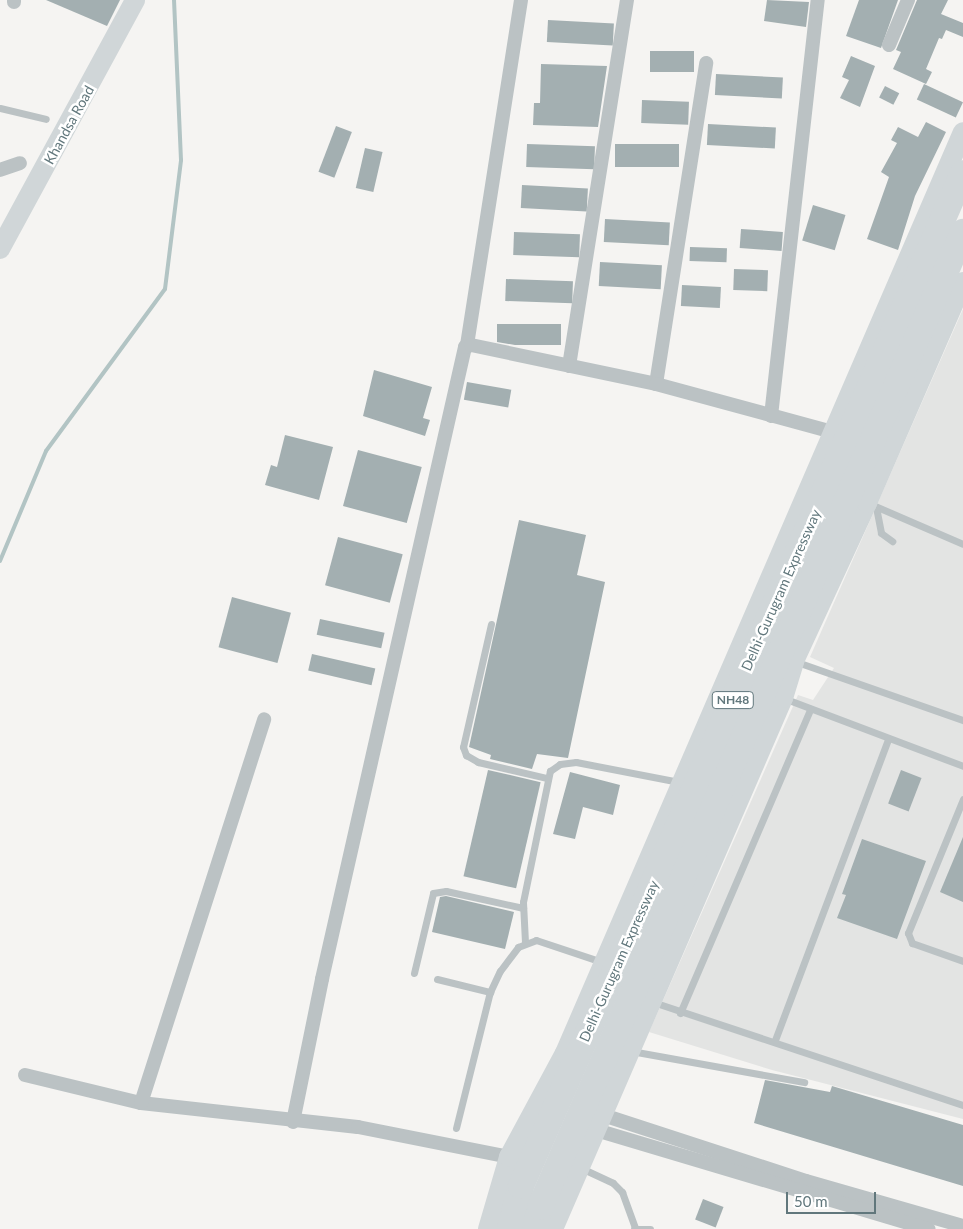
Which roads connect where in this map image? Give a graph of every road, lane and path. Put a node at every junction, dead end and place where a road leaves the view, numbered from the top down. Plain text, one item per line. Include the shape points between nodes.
1 (135, 0) edge
2 (521, 0) edge
3 (627, 0) edge
4 (818, 0) edge
5 (908, 0) edge
6 (889, 45) dead end
7 (706, 62) dead end
8 (0, 108) edge
9 (46, 119) dead end
10 (963, 132) edge
11 (20, 163) dead end
12 (0, 170) edge
13 (963, 173) edge
14 (963, 232) edge
15 (0, 249) edge
16 (963, 282) edge
17 (468, 346) junction
18 (569, 366) junction
19 (656, 384) junction
20 (771, 416) junction
21 (833, 432) junction
22 (871, 505) junction
23 (892, 541) dead end
24 (963, 544) edge
25 (491, 624) dead end
26 (794, 661) junction
27 (783, 698) junction
28 (810, 709) junction
29 (264, 719) dead end
30 (963, 720) edge
31 (888, 740) junction
32 (963, 766) edge
33 (547, 778) junction
34 (682, 782) junction
35 (963, 799) edge
36 (523, 908) junction
37 (525, 942) junction
38 (963, 961) edge
39 (603, 962) junction
40 (414, 973) dead end
41 (437, 980) dead end
42 (490, 992) junction
43 (652, 1002) junction
44 (680, 1012) junction
45 (774, 1040) junction
46 (631, 1051) junction
47 (25, 1075) dead end
48 (804, 1082) dead end
49 (141, 1103) junction
50 (963, 1106) edge
51 (293, 1122) junction
52 (600, 1122) junction
53 (456, 1128) dead end
54 (510, 1157) junction
55 (580, 1167) junction
56 (963, 1226) edge
57 (488, 1229) edge
58 (510, 1229) edge
59 (535, 1229) edge
60 (553, 1229) edge
61 (634, 1229) edge
62 (650, 1229) edge
63 (928, 1229) edge

1 - 15 main road, Khandsa Road
2 - 17 street
3 - 18 street
4 - 20 street
5 - 6 street
7 - 19 street
8 - 9 lane
10 - 21 main road
11 - 12 street
13 - 58 highway, Delhi-Gurugram Expressway / NH48 via 521,1186
14 - 59 highway, Delhi-Gurugram Expressway / NH48 via 544,1198
16 - 22 main road
17 - 18 street
17 - 51 street via 464,349 322,979
18 - 19 street
19 - 20 street
20 - 21 street
21 - 34 main road
22 - 23 lane via 881,533
22 - 24 lane
22 - 26 main road
25 - 33 lane via 463,747 466,755 478,762
26 - 27 main road
26 - 30 lane
27 - 28 lane
27 - 43 main road
28 - 31 lane
28 - 44 lane
29 - 49 street
31 - 32 lane
31 - 45 lane
33 - 34 lane via 555,766 576,762
33 - 36 lane
34 - 39 main road
35 - 38 lane via 908,932 912,943
36 - 37 lane
36 - 40 lane via 446,891 433,893
37 - 39 lane via 536,940
37 - 42 lane via 500,971
39 - 54 main road via 565,1053
41 - 42 lane
42 - 53 lane
43 - 44 lane
43 - 46 main road
44 - 45 lane
45 - 50 lane
46 - 48 lane
46 - 52 main road
47 - 49 street
49 - 51 street
51 - 54 street via 367,1129
52 - 55 main road
52 - 56 street
52 - 63 street
54 - 57 main road
55 - 60 main road
55 - 61 lane via 613,1183 622,1192
61 - 62 lane

